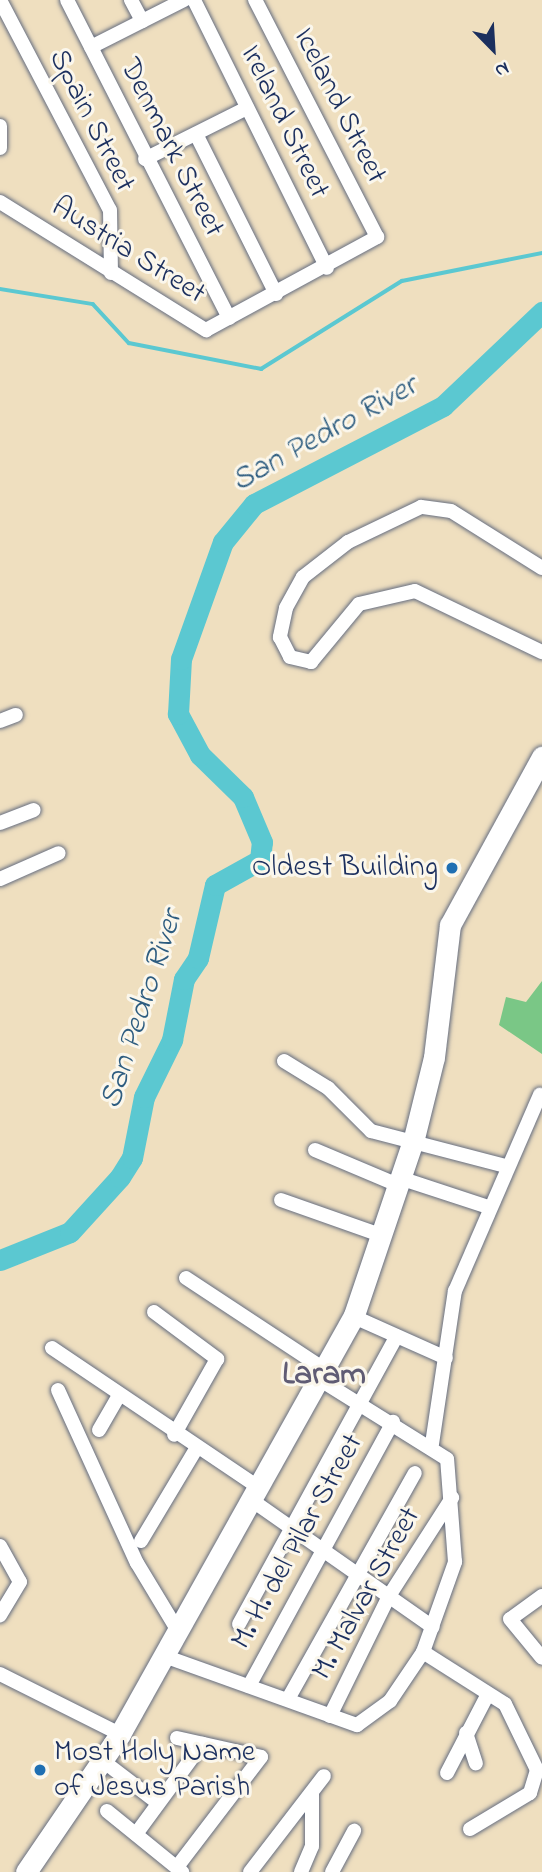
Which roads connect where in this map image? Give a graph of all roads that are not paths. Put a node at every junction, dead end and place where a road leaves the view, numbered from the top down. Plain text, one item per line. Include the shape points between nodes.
1 (0, 0) edge
2 (67, 0) edge
3 (131, 0) edge
4 (184, 0) edge
5 (194, 0) edge
6 (255, 0) edge
7 (142, 21) junction
8 (91, 47) junction
9 (247, 108) junction
10 (0, 126) edge
11 (196, 134) junction
12 (0, 148) edge
13 (145, 159) junction
14 (0, 202) edge
15 (377, 237) joint
16 (327, 268) junction
17 (111, 272) junction
18 (276, 294) junction
19 (229, 318) junction
20 (542, 568) edge
21 (542, 652) edge
22 (16, 715) dead end
23 (0, 721) edge
24 (542, 757) edge
25 (34, 810) dead end
26 (0, 823) edge
27 (59, 853) dead end
28 (0, 879) edge
29 (284, 1061) dead end
30 (540, 1095) dead end
31 (414, 1138) junction
32 (315, 1150) dead end
33 (506, 1166) junction
34 (403, 1183) junction
35 (281, 1200) dead end
36 (488, 1207) junction
37 (383, 1236) junction
38 (186, 1278) dead end
39 (154, 1312) dead end
40 (361, 1320) dead end
41 (397, 1336) junction
42 (52, 1348) dead end
43 (446, 1358) junction
44 (321, 1374) junction
45 (58, 1390) dead end
46 (119, 1396) junction
47 (361, 1403) junction
48 (393, 1422) junction
49 (99, 1430) dead end
50 (174, 1436) junction
51 (432, 1444) junction
52 (196, 1449) junction
53 (415, 1473) dead end
54 (254, 1493) junction
55 (452, 1498) junction
56 (291, 1526) junction
57 (141, 1541) dead end
58 (0, 1546) edge
59 (323, 1549) junction
60 (358, 1573) junction
61 (389, 1596) junction
62 (541, 1600) edge
63 (0, 1615) edge
64 (239, 1624) dead end
65 (433, 1627) junction
66 (178, 1631) junction
67 (423, 1652) junction
68 (164, 1656) junction
69 (542, 1658) edge
70 (0, 1674) edge
71 (249, 1686) junction
72 (488, 1694) junction
73 (288, 1699) junction
74 (330, 1716) junction
75 (466, 1733) junction
76 (120, 1734) junction
77 (177, 1738) dead end
78 (202, 1744) junction
79 (103, 1760) junction
80 (476, 1763) dead end
81 (447, 1773) dead end
82 (324, 1776) dead end
83 (312, 1793) junction
84 (158, 1802) junction
85 (107, 1811) dead end
86 (470, 1829) dead end
87 (354, 1831) dead end
88 (136, 1834) junction
89 (180, 1870) edge
90 (26, 1872) edge
91 (250, 1872) edge
92 (300, 1872) edge
93 (332, 1872) edge

1 - 17 street, Spain Street via 110,210
2 - 8 street, Denmark Street
3 - 7 street
4 - 7 street
5 - 9 street, Ireland Street
6 - 15 street, Iceland Street
7 - 8 street
8 - 13 street, Denmark Street
9 - 11 street
9 - 16 street, Ireland Street
10 - 12 street
11 - 13 street
11 - 18 street
13 - 19 street, Denmark Street
14 - 17 street, Austria Street
15 - 16 street, Austria Street
16 - 18 street, Austria Street
17 - 19 street, Austria Street via 206,330
18 - 19 street, Austria Street
20 - 21 street via 451,511 421,507 348,542 303,577 286,608 280,638 290,657 311,662 359,604 415,592
22 - 23 street
24 - 31 street via 450,925 434,1057
25 - 26 street
27 - 28 street
29 - 31 street via 328,1088 371,1130
30 - 33 street
31 - 33 street
31 - 34 street
32 - 34 street
33 - 36 street
34 - 36 street
34 - 37 street
35 - 37 street
36 - 43 street via 455,1291
37 - 44 street via 371,1277
38 - 44 street
39 - 50 street via 217,1359
40 - 41 street
41 - 43 street
41 - 47 street
42 - 46 street
43 - 51 street
44 - 47 street
44 - 54 street
45 - 66 street via 137,1563
46 - 49 street
46 - 50 street
47 - 48 street
47 - 56 street
48 - 51 street
48 - 59 street, M. H. del Pilar Street
50 - 52 street
51 - 55 street via 447,1458
52 - 54 street
52 - 57 street
53 - 60 street
54 - 56 street
54 - 66 street
55 - 61 street, M. Malvar Street
55 - 65 street via 454,1562
56 - 59 street
56 - 64 street
58 - 63 street via 20,1582
59 - 60 street
59 - 71 street, M. H. del Pilar Street
60 - 61 street
60 - 73 street
61 - 65 street
61 - 74 street, M. Malvar Street
62 - 69 street via 510,1615
65 - 67 street
66 - 68 street
67 - 72 street
67 - 74 street via 370,1720 350,1724
68 - 71 street
68 - 76 street
70 - 76 street
71 - 73 street
72 - 75 street
72 - 86 street via 515,1715 537,1781 530,1793
73 - 74 street
75 - 80 street
75 - 81 street
76 - 79 street
77 - 78 street
78 - 84 street
78 - 89 street via 261,1758
79 - 84 street
79 - 90 street
82 - 83 street
83 - 91 street
83 - 92 street via 312,1846
84 - 88 street
85 - 88 street
87 - 93 street
88 - 89 street

